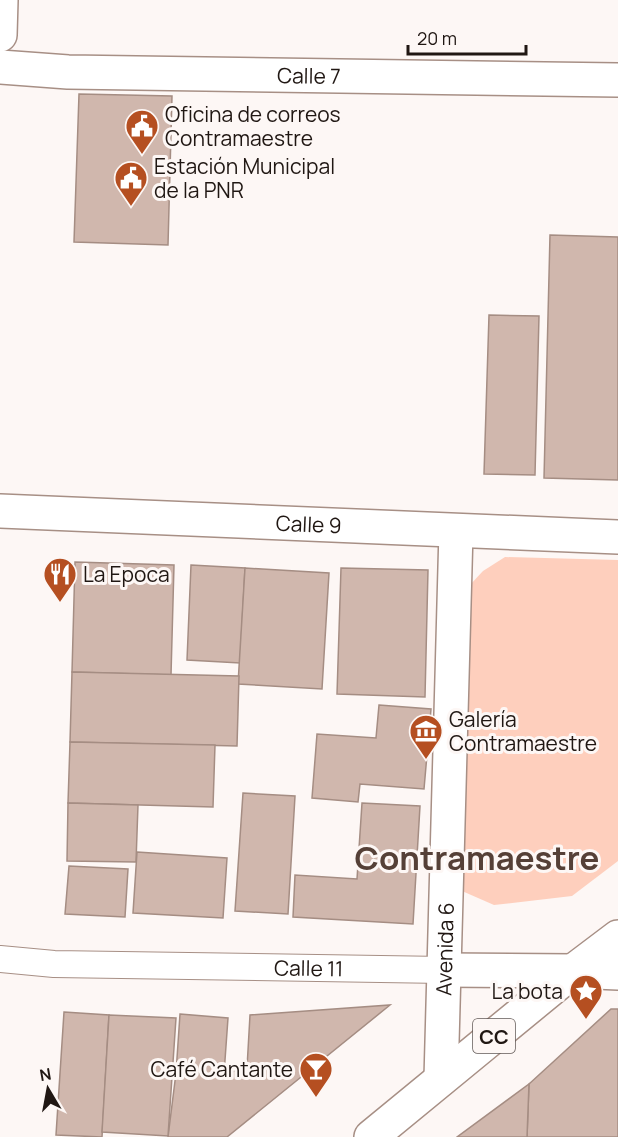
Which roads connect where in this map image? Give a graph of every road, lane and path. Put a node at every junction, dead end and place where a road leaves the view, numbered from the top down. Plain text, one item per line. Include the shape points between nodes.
1 (1, 0) edge
2 (0, 34) edge
3 (0, 67) edge
4 (618, 80) edge
5 (0, 511) edge
6 (456, 531) junction
7 (618, 537) edge
8 (618, 937) edge
9 (0, 959) edge
10 (444, 970) junction
11 (573, 971) junction
12 (618, 973) edge
13 (441, 1079) junction
14 (371, 1137) edge

1 - 2 main road
3 - 4 main road, Calle 7 via 68,72
5 - 6 main road, Calle 9
6 - 7 main road, Calle 9
6 - 10 main road, Avenida 6
8 - 11 main road, CC
9 - 10 street, Calle 11 via 54,964
10 - 11 main road, Calle 11
10 - 13 main road, Avenida 6
11 - 12 main road, Calle 11
11 - 13 main road, CC
13 - 14 main road, CC

